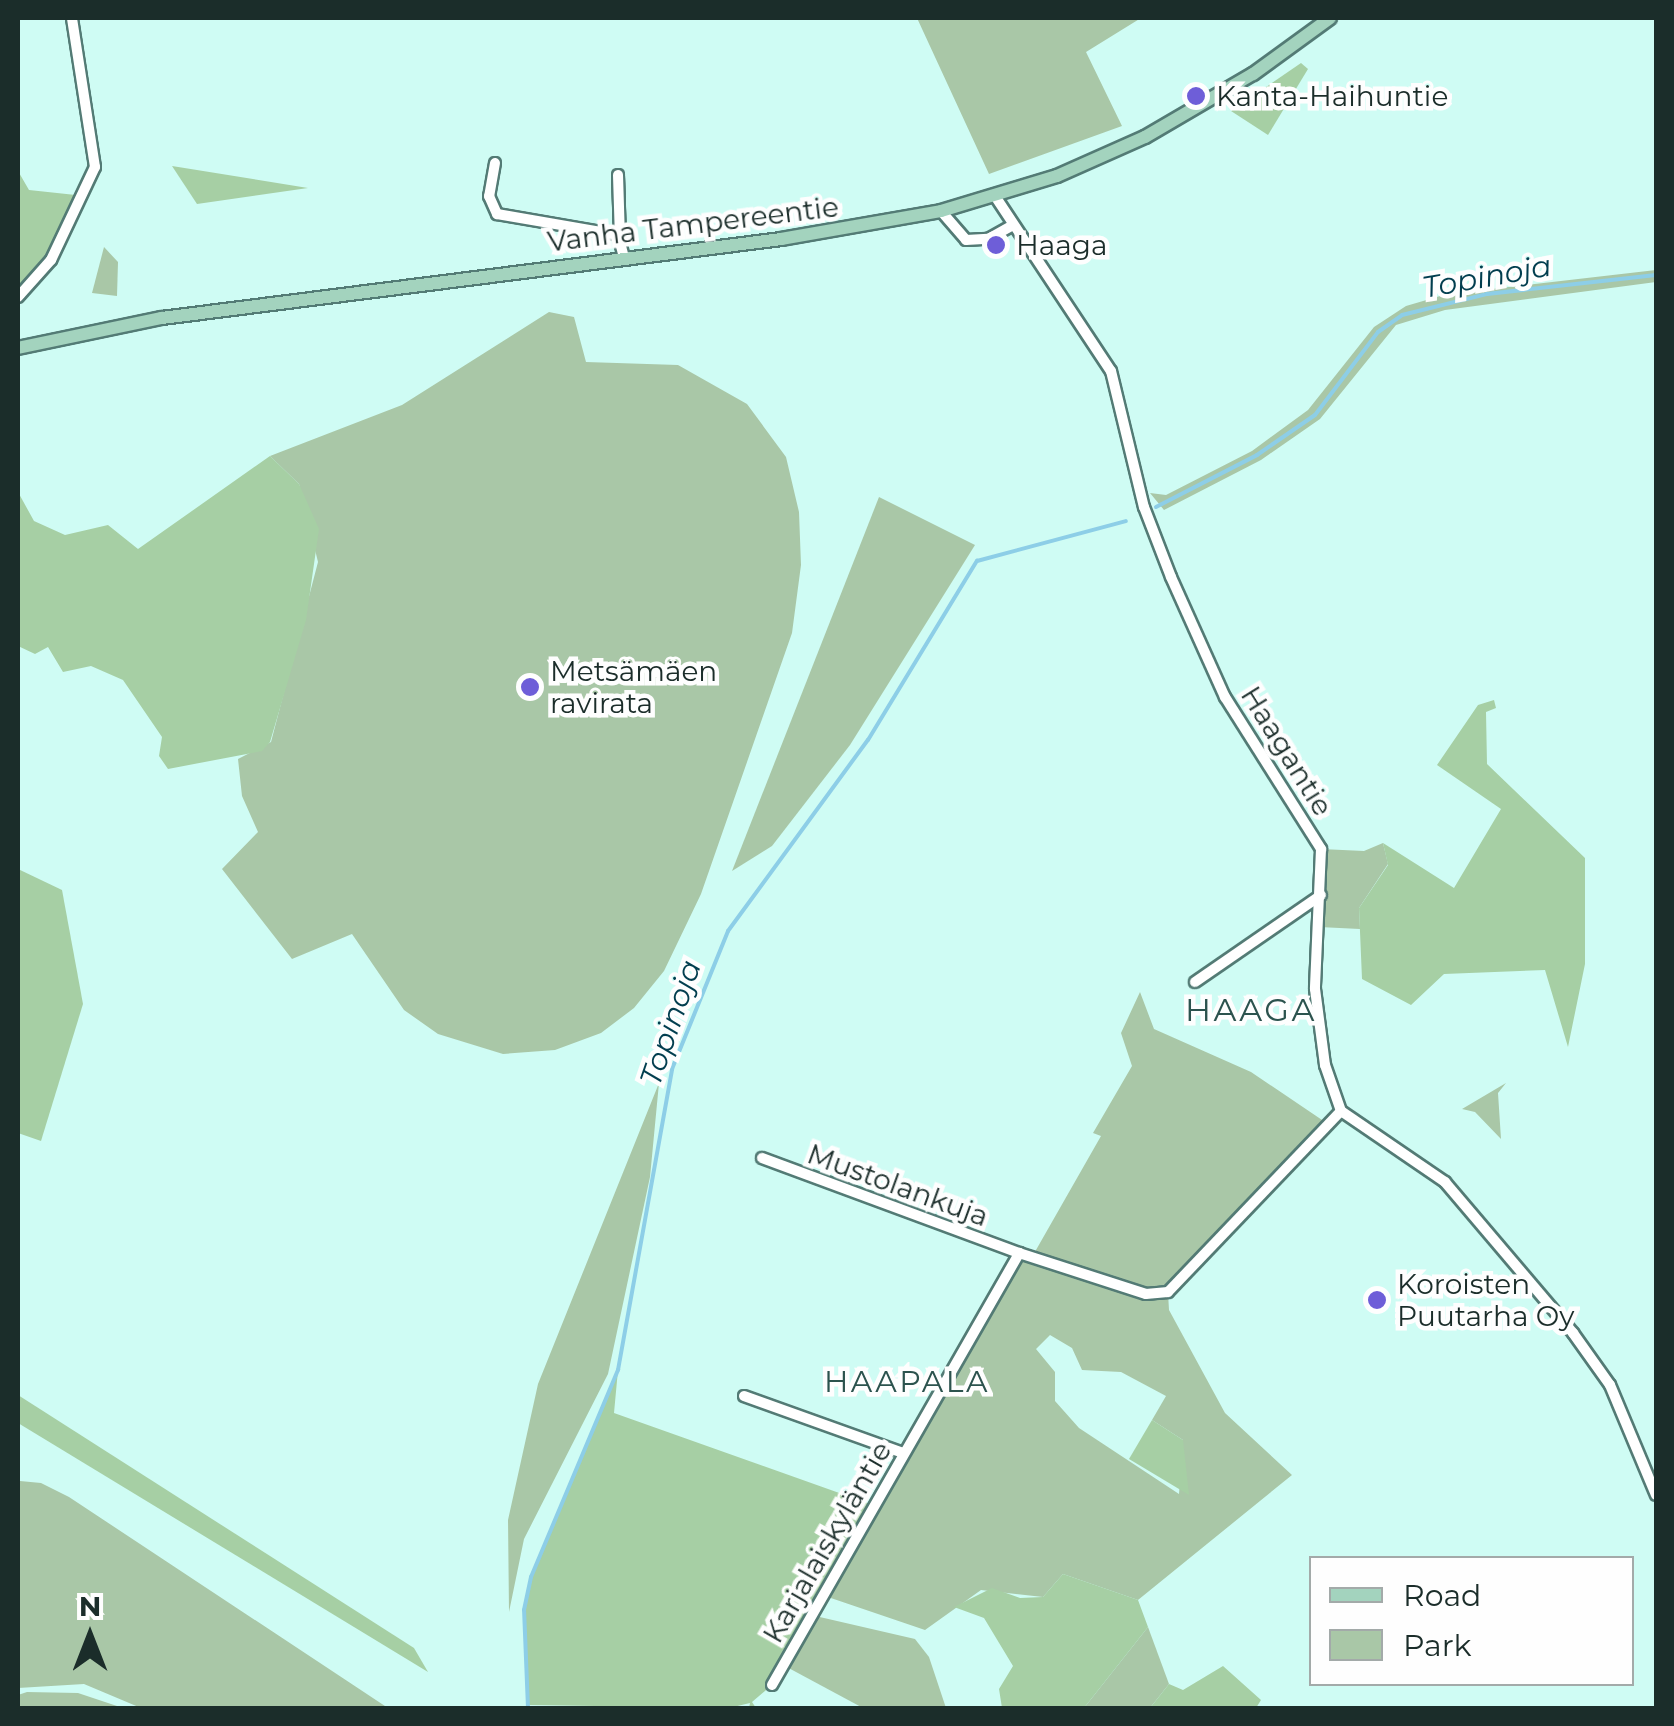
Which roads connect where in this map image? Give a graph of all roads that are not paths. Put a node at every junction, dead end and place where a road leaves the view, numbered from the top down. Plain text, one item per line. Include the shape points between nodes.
1 (72, 18) edge
2 (1330, 18) edge
3 (495, 163) dead end
4 (618, 175) dead end
5 (995, 196) junction
6 (942, 210) junction
7 (1013, 225) junction
8 (620, 238) junction
9 (624, 258) junction
10 (18, 297) edge
11 (18, 348) edge
12 (1322, 896) junction
13 (1195, 982) dead end
14 (1341, 1110) junction
15 (762, 1158) dead end
16 (1019, 1254) junction
17 (744, 1396) dead end
18 (903, 1453) junction
19 (1656, 1496) edge
20 (772, 1685) dead end

1 - 10 street via 95,168 52,260
2 - 5 main road, Vanha Tampereentie via 1254,74 1145,137
3 - 8 street via 489,196 497,214
4 - 8 street
5 - 6 main road, Vanha Tampereentie
5 - 7 street, Haagantie
6 - 7 street via 966,240 988,239
6 - 9 main road, Vanha Tampereentie
7 - 12 street, Haagantie via 1111,371 1144,507 1172,577 1225,696 1321,849
8 - 9 street
9 - 11 main road, Vanha Tampereentie via 217,310
12 - 13 street
12 - 14 street, Haagantie via 1318,1030
14 - 16 street via 1168,1292 1146,1294
14 - 19 street via 1445,1182 1574,1333 1610,1385
15 - 16 street, Mustolankuja
16 - 18 street, Karjalaiskyläntie
17 - 18 street
18 - 20 street, Karjalaiskyläntie

